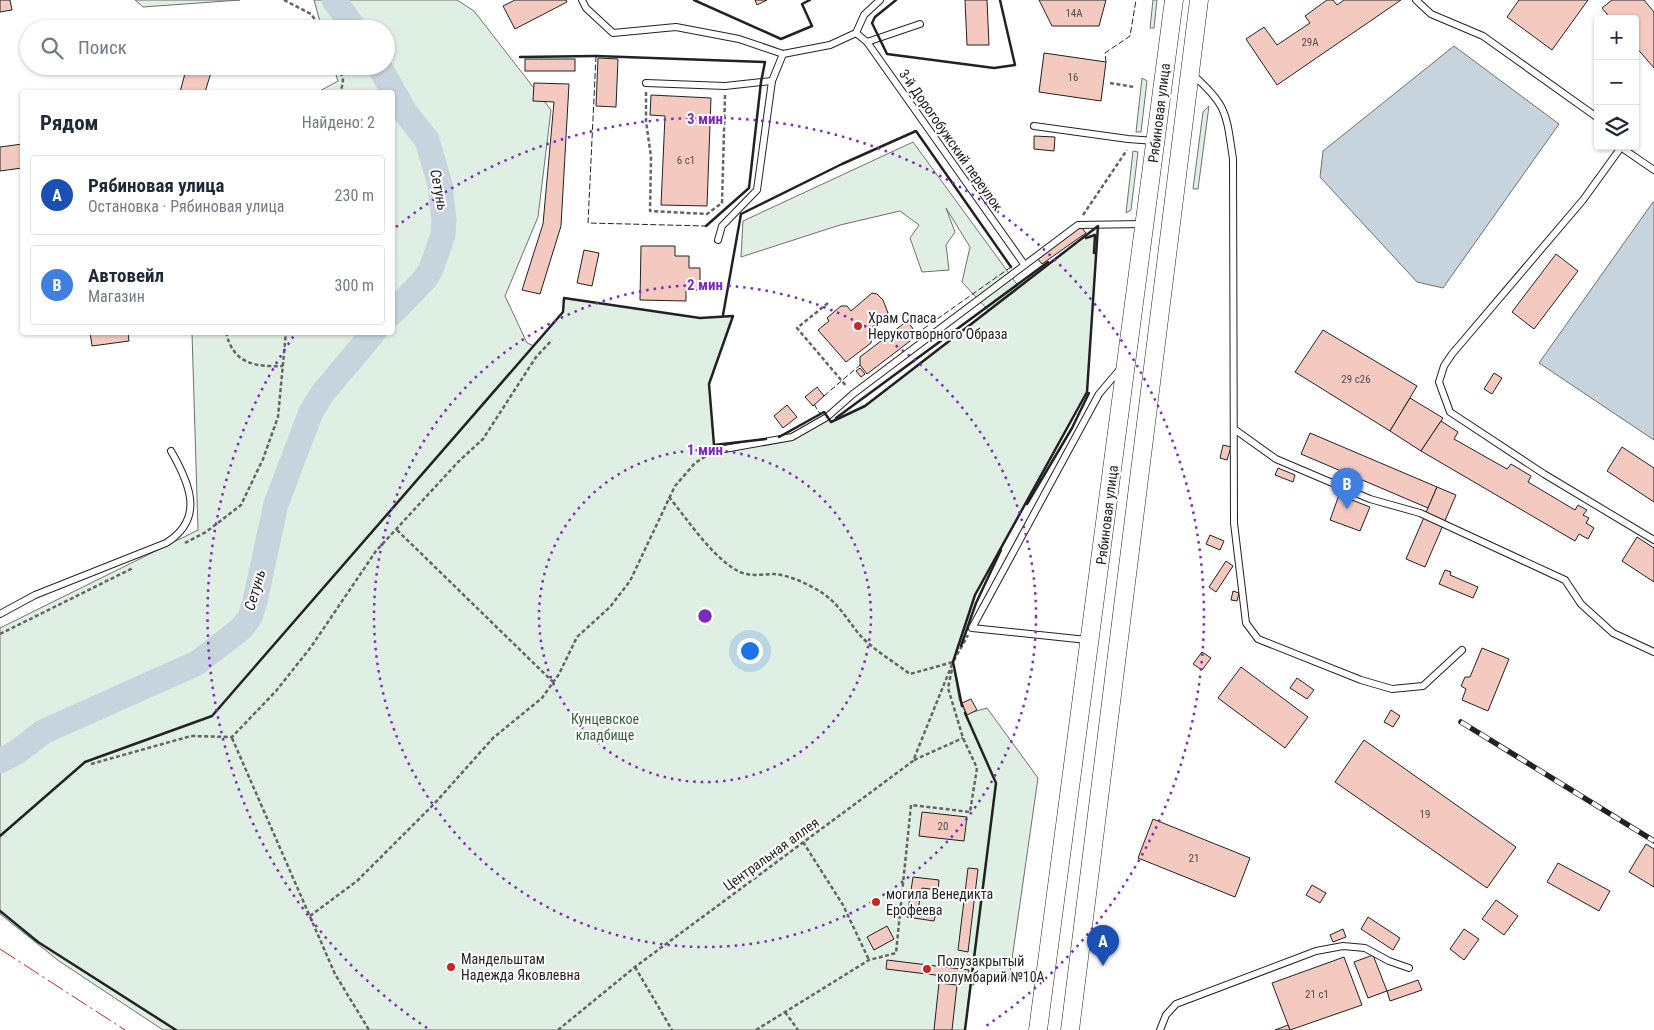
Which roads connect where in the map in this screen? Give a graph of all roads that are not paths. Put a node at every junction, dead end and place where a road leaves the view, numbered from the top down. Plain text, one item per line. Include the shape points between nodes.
1 (582, 0) edge
2 (880, 0) edge
3 (1174, 0) edge
4 (1199, 0) edge
5 (1416, 0) edge
6 (920, 24) dead end
7 (856, 33) junction
8 (867, 42) junction
9 (783, 54) junction
10 (1190, 72) junction
11 (772, 81) junction
12 (646, 83) road end
13 (1594, 115) edge
14 (1034, 126) dead end
15 (1156, 141) junction
16 (1620, 150) edge
17 (1626, 150) edge
18 (1654, 170) edge
19 (1144, 224) junction
20 (718, 240) dead end
21 (1024, 264) junction
22 (1127, 361) junction
23 (1234, 429) junction
24 (171, 451) dead end
25 (713, 451) road end
26 (1654, 540) edge
27 (0, 614) edge
28 (1091, 640) junction
29 (1462, 650) dead end
30 (1654, 652) edge
31 (1409, 968) dead end
32 (1072, 1027) edge
33 (1038, 1030) edge
34 (1160, 1030) edge

1 - 9 lane via 586,8 613,33 676,26 739,39
2 - 7 lane via 864,16
3 - 15 main road, Рябиновая улица
4 - 10 main road, Рябиновая улица
5 - 13 lane via 1431,14 1483,36
6 - 8 lane
7 - 8 lane, 3-й Дорогобужский переулок
7 - 9 lane via 830,45
8 - 21 lane, 3-й Дорогобужский переулок
9 - 11 lane
10 - 23 lane via 1224,107 1233,159
10 - 32 main road, Рябиновая улица
11 - 12 lane via 725,86
11 - 20 lane via 757,190 722,226
14 - 15 lane
15 - 19 main road, Рябиновая улица
16 - 26 lane via 1583,200 1452,354 1439,382 1450,412 1544,474
17 - 18 lane
19 - 21 lane via 1078,225
19 - 22 main road, Рябиновая улица
21 - 25 lane via 827,417 792,437
22 - 28 main road, Рябиновая улица
22 - 28 lane via 1099,394 972,628
23 - 29 lane via 1234,523 1239,579 1246,623 1258,639 1360,680 1392,689 1423,686
23 - 30 lane via 1276,459 1370,500 1420,513 1565,580 1581,604 1613,633
24 - 27 lane via 185,475 190,497 189,517 181,533 166,543 35,595
28 - 33 main road, Рябиновая улица
31 - 34 lane via 1365,948 1343,946 1316,951 1176,1004 1166,1015

